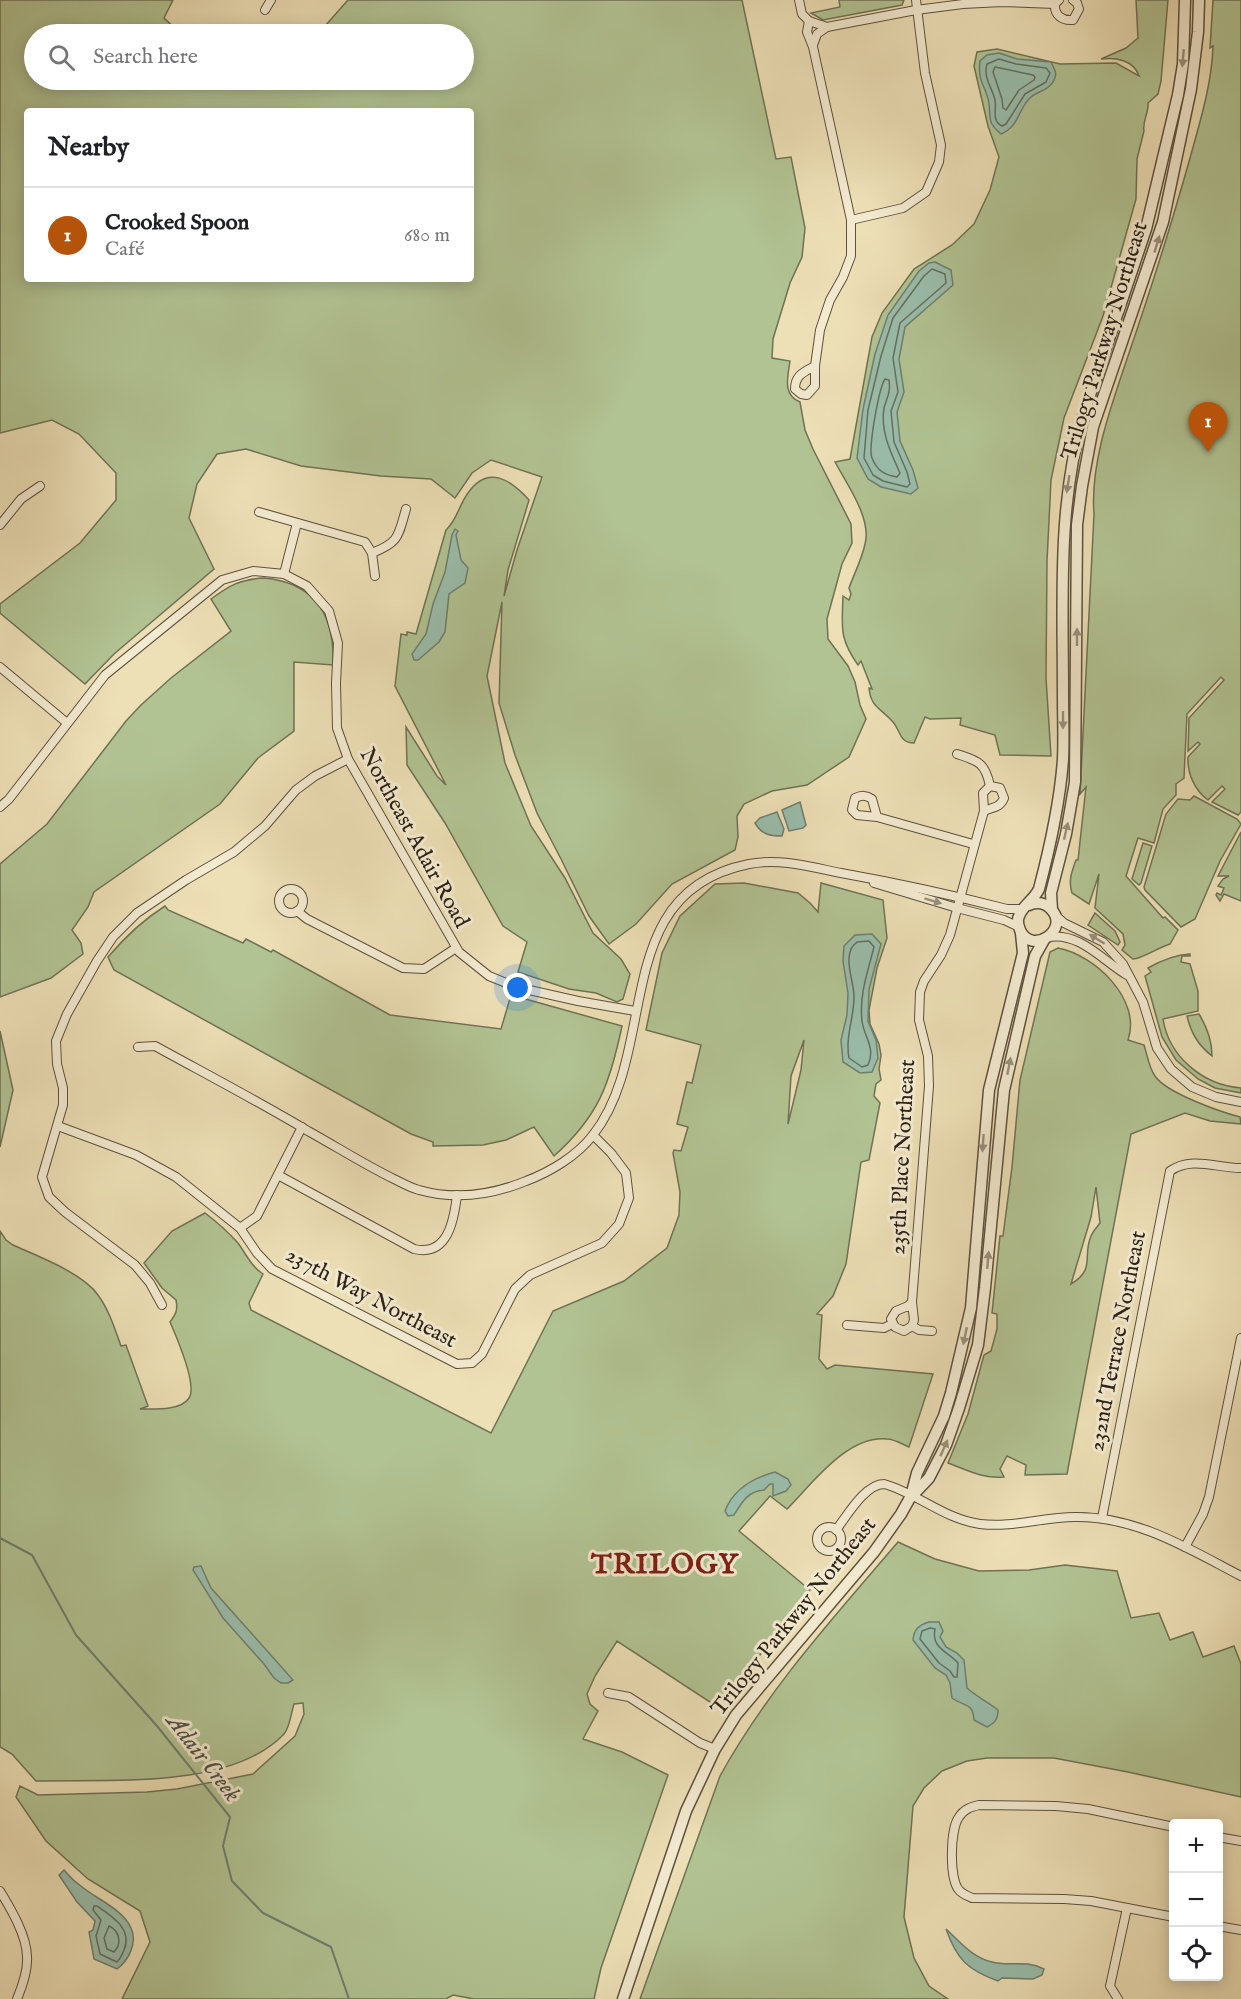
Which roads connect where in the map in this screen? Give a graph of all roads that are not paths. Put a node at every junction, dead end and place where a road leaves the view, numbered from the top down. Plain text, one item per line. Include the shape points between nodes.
1 (271, 0) edge
2 (799, 0) edge
3 (916, 0) edge
4 (1072, 0) edge
5 (1185, 0) edge
6 (1199, 0) edge
7 (1057, 2) edge
8 (265, 10) dead end
9 (916, 10) junction
10 (809, 21) junction
11 (827, 27) junction
12 (813, 47) junction
13 (851, 220) junction
14 (815, 366) dead end
15 (40, 486) dead end
16 (406, 509) dead end
17 (260, 512) dead end
18 (297, 523) junction
19 (0, 525) edge
20 (372, 553) junction
21 (284, 574) junction
22 (375, 576) dead end
23 (1, 669) edge
24 (67, 723) junction
25 (957, 754) dead end
26 (348, 759) junction
27 (990, 786) junction
28 (0, 807) edge
29 (984, 811) junction
30 (877, 817) dead end
31 (974, 844) junction
32 (836, 872) junction
33 (960, 897) junction
34 (1026, 907) junction
35 (957, 908) junction
36 (297, 911) dead end
37 (1053, 912) junction
38 (1020, 930) junction
39 (1047, 938) junction
40 (456, 948) junction
41 (1128, 975) junction
42 (635, 1011) junction
43 (138, 1047) dead end
44 (1241, 1102) edge
45 (58, 1126) junction
46 (302, 1127) junction
47 (593, 1135) junction
48 (1241, 1168) edge
49 (278, 1175) junction
50 (457, 1195) junction
51 (240, 1228) junction
52 (912, 1302) junction
53 (162, 1305) dead end
54 (892, 1324) junction
55 (847, 1325) dead end
56 (912, 1326) junction
57 (932, 1331) dead end
58 (1241, 1338) edge
59 (911, 1496) junction
60 (1102, 1518) junction
61 (836, 1530) dead end
62 (1185, 1547) junction
63 (1241, 1576) edge
64 (608, 1693) dead end
65 (715, 1749) junction
66 (1169, 1826) edge
67 (1223, 1838) edge
68 (1241, 1841) edge
69 (0, 1891) edge
70 (1127, 1908) junction
71 (1169, 1916) edge
72 (1223, 1927) edge
73 (1241, 1930) edge
74 (1116, 1998) edge
75 (17, 1999) edge
76 (623, 1999) edge

1 - 8 street
2 - 10 street via 802,14
3 - 9 street
4 - 7 street via 1079,9 1073,20 1067,21 1056,14
5 -> 34 street, Trilogy Parkway Northeast via 1178,95 1146,230 1084,413 1069,476 1064,534 1063,758 1049,850 1039,889
37 -> 6 street, Trilogy Parkway Northeast via 1051,893 1075,782 1077,535 1082,486 1094,427 1163,222 1193,80
7 - 9 street via 1002,2
9 - 11 street
9 - 13 street via 940,145 939,162 926,192 903,208
10 - 11 street
10 - 12 street via 807,32
11 - 12 street via 817,34
12 - 13 street
13 - 14 street via 851,256 820,330
15 - 19 street via 21,499
16 - 20 street via 397,537 389,546
17 - 18 street
18 - 20 street via 365,542
18 - 21 street
20 - 22 street
21 - 24 street via 253,571 222,580 105,675
21 - 26 street, Northeast Adair Road via 307,586 328,611 338,644 337,728
23 - 24 street
24 - 28 street
25 - 27 street, 235th Place Northeast via 978,761 986,769
26 - 40 street, Northeast Adair Road
26 - 45 street via 296,790 265,826 234,852 137,913 113,937 67,1014 56,1041 63,1088
27 - 29 street, 235th Place Northeast via 983,793
27 - 29 street, 235th Place Northeast via 1000,788 1004,798 997,807
29 - 31 street, 235th Place Northeast
30 - 31 street
31 - 33 street, 235th Place Northeast
32 - 33 street
32 -> 35 street
32 - 42 street via 785,862 751,863 700,884 677,904 655,937
33 - 34 street via 1007,909
33 - 35 street, 235th Place Northeast
34 - 37 street via 1041,903
34 - 38 street via 1018,920
35 - 38 street via 1004,920
35 - 52 street, 235th Place Northeast via 944,949 920,992 919,1020 930,1070
36 - 40 street via 307,920 403,968 424,969
37 - 39 street via 1056,927
41 -> 37 street via 1103,942 1064,924
38 - 39 street via 1032,940
38 -> 59 street, Trilogy Parkway Northeast via 1023,953 989,1090 971,1308 944,1416 917,1473
39 - 41 street via 1071,938
59 -> 39 street, Trilogy Parkway Northeast via 929,1478 946,1445 978,1345 1004,1090 1035,956
40 - 42 street, Northeast Adair Road via 489,975 516,987
41 - 44 street via 1143,1002 1157,1048 1171,1069 1192,1087
42 - 47 street via 616,1094
43 - 46 street via 155,1046
45 - 51 street, 237th Way Northeast via 136,1155 176,1177
45 - 53 street via 42,1177 49,1197 135,1265
46 - 49 street
46 - 50 street via 417,1190
47 - 50 street via 535,1178 494,1192
47 - 51 street, 237th Way Northeast via 626,1173 629,1198 619,1224 602,1243 523,1280 482,1354 472,1363 457,1364 272,1269
48 - 60 street, 232nd Terrace Northeast via 1191,1163 1170,1171
49 - 50 street via 423,1251 444,1240
49 - 51 street via 257,1216
52 - 54 street via 896,1311
52 - 56 street, 235th Place Northeast
54 - 55 street via 884,1328
54 - 56 street via 904,1331
56 - 57 street
58 - 62 street via 1209,1497
59 - 60 street via 946,1514 980,1524
59 - 61 street via 890,1485 872,1485
59 - 65 street, Trilogy Parkway Northeast via 874,1552 736,1715
60 - 62 street via 1130,1524
62 - 63 street
64 - 65 street via 629,1697
65 - 76 street, Trilogy Parkway Northeast via 686,1811
66 - 70 street via 1056,1806 979,1805 959,1816 953,1829 953,1880 960,1891 972,1898 1064,1899
67 - 68 street
69 - 75 street via 17,1920 27,1957
70 - 71 street
70 - 74 street
72 - 73 street

